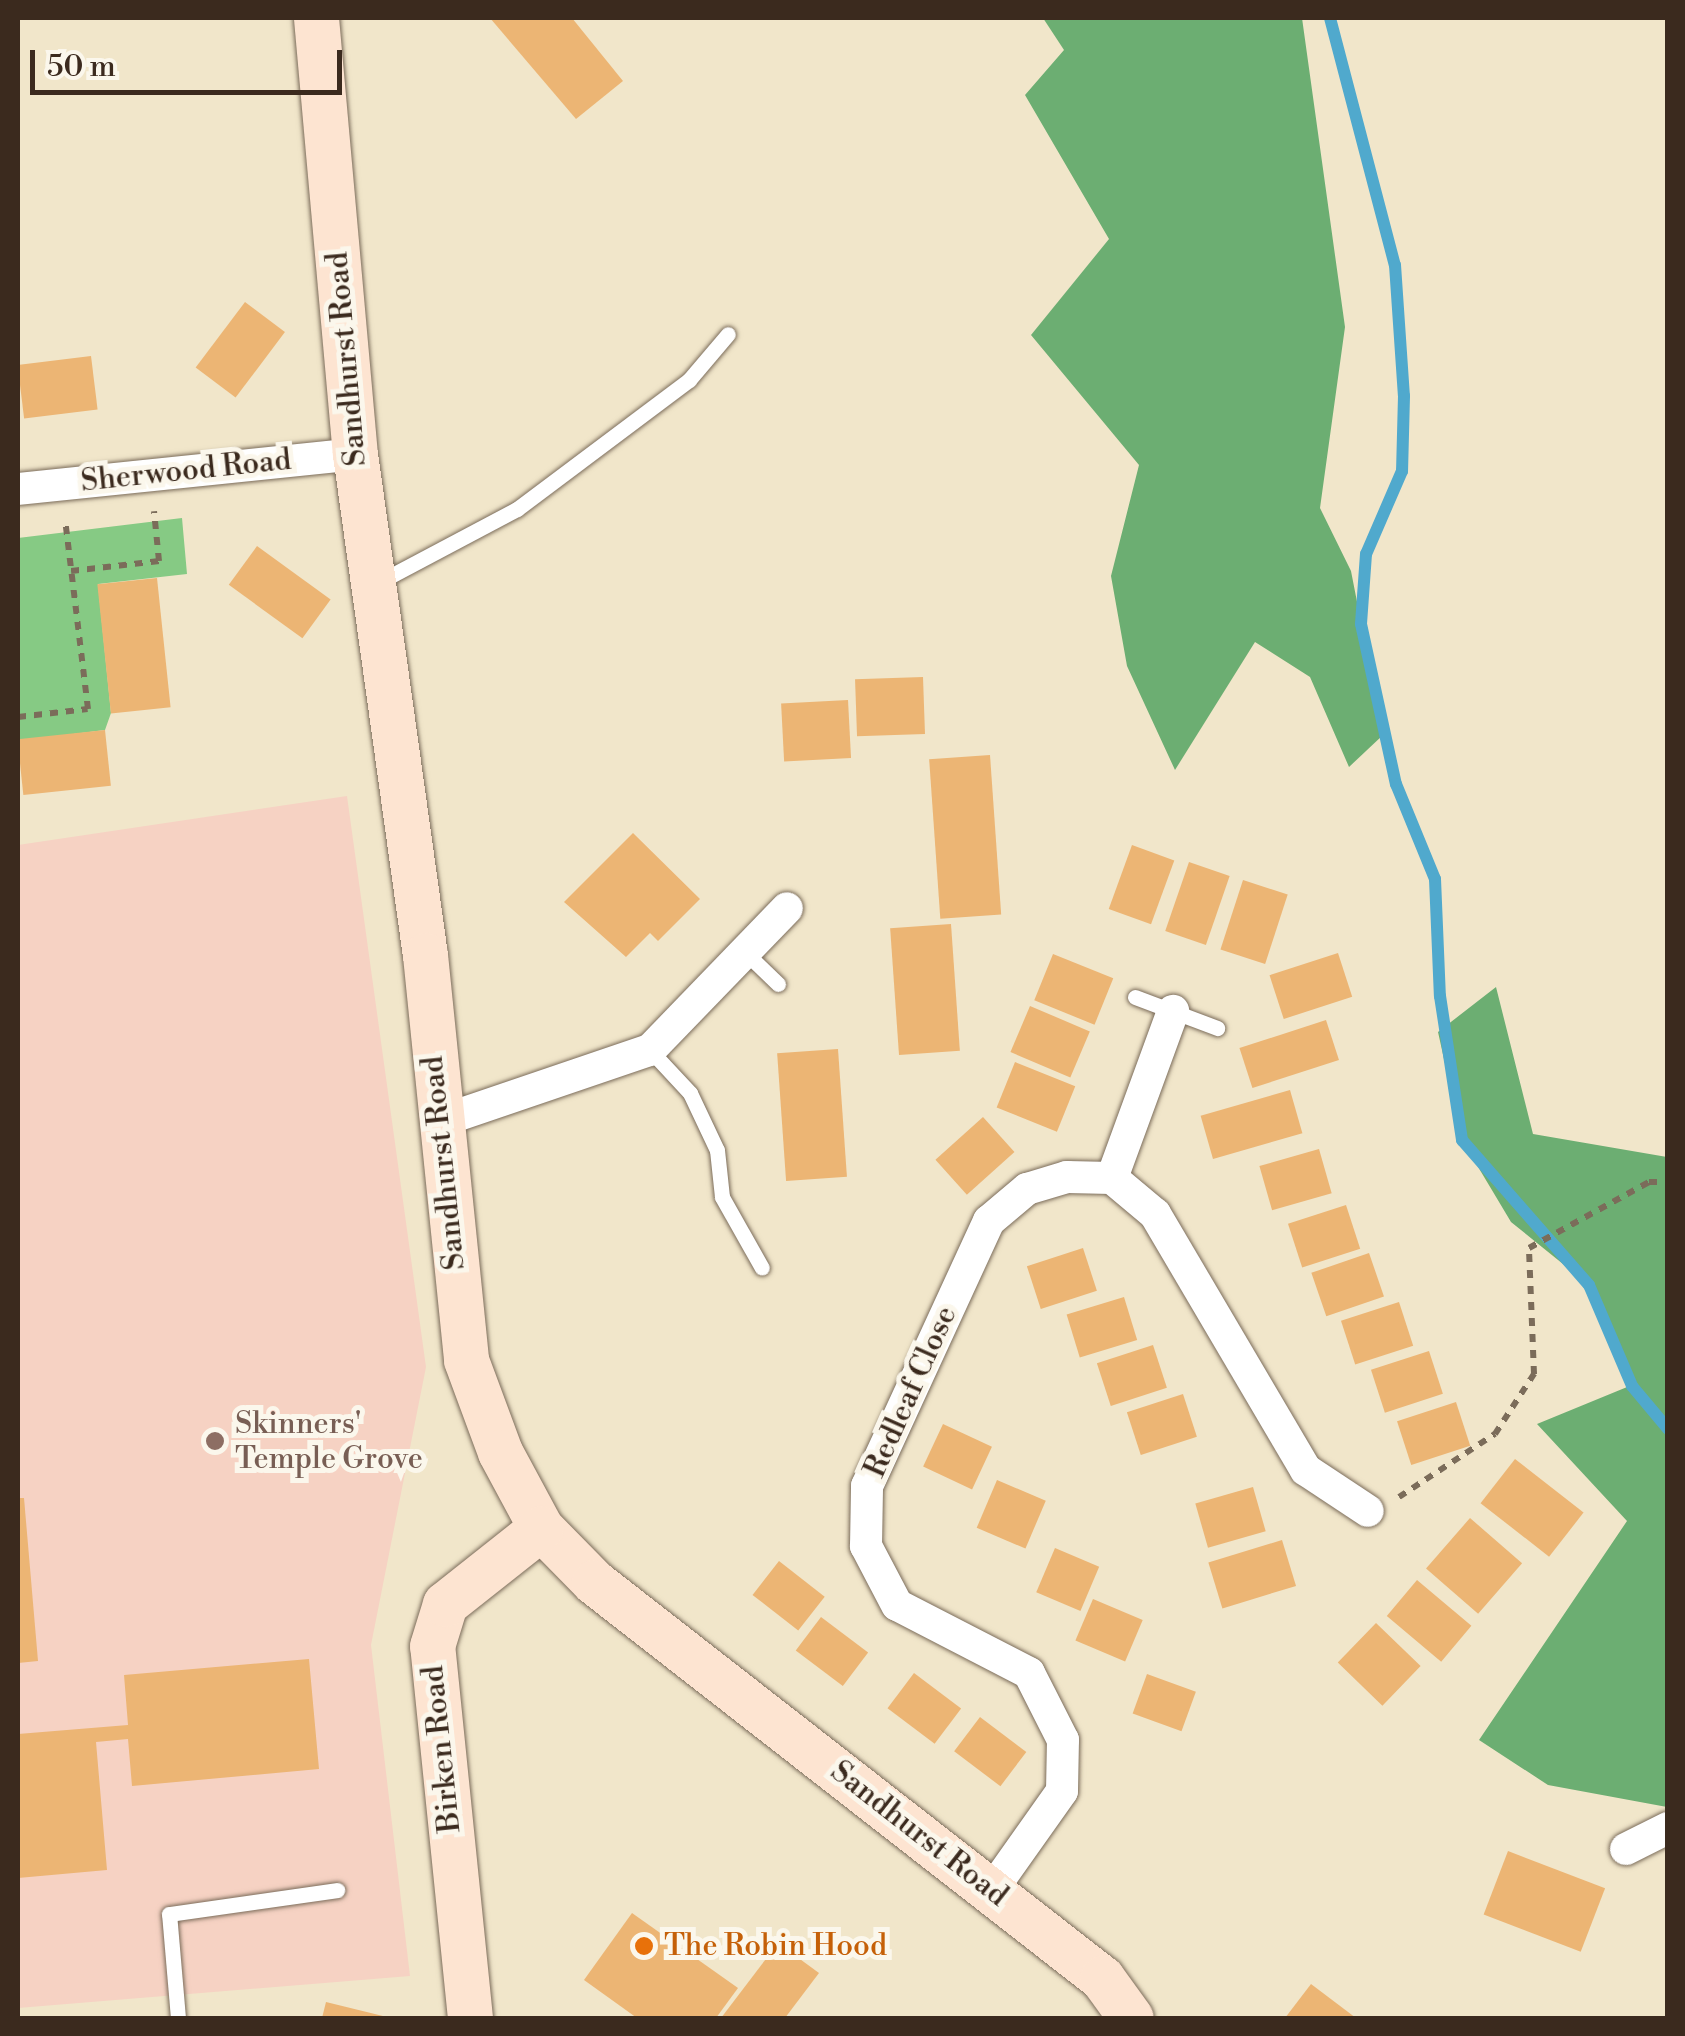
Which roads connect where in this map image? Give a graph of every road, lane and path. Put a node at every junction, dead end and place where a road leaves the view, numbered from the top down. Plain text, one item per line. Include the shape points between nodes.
1 (316, 18) edge
2 (728, 334) dead end
3 (355, 454) junction
4 (150, 475) junction
5 (60, 484) junction
6 (18, 489) edge
7 (71, 571) junction
8 (373, 584) junction
9 (18, 717) edge
10 (787, 908) dead end
11 (745, 952) junction
12 (778, 984) dead end
13 (1136, 997) dead end
14 (1173, 1011) junction
15 (1216, 1028) dead end
16 (650, 1050) junction
17 (438, 1122) junction
18 (1112, 1178) junction
19 (1668, 1182) edge
20 (762, 1268) dead end
21 (1368, 1510) joint
22 (541, 1528) junction
23 (1668, 1828) edge
24 (1626, 1849) dead end
25 (337, 1890) dead end
26 (992, 1890) junction
27 (178, 2018) edge
28 (470, 2018) edge
29 (1131, 2018) edge

1 - 3 street, Sandhurst Road
2 - 8 lane via 689,380 517,510
3 - 4 street, Sherwood Road
3 - 8 street, Sandhurst Road
4 - 5 street, Sherwood Road
4 - 7 path via 159,561
5 - 6 street, Sherwood Road
5 - 7 path
7 - 9 path via 88,709
8 - 17 street, Sandhurst Road via 425,956
10 - 11 street
11 - 12 lane
11 - 16 street
13 - 14 lane
14 - 15 lane
14 - 18 street
16 - 17 street
16 - 20 lane via 690,1093 717,1150 722,1197
17 - 22 street, Sandhurst Road via 466,1360 500,1452
18 - 21 street via 1155,1214 1306,1470
18 - 26 street, Redleaf Close via 1067,1178 1027,1188 988,1220 867,1486 866,1546 897,1605 1029,1673 1063,1740 1062,1790
19 - 21 path via 1649,1182 1529,1248 1534,1374 1494,1434 1422,1488
22 - 26 street, Sandhurst Road via 594,1582
22 - 28 street, Birken Road via 444,1604 432,1646
23 - 24 street
25 - 27 lane via 169,1914
26 - 29 street, Sandhurst Road via 1102,1978

